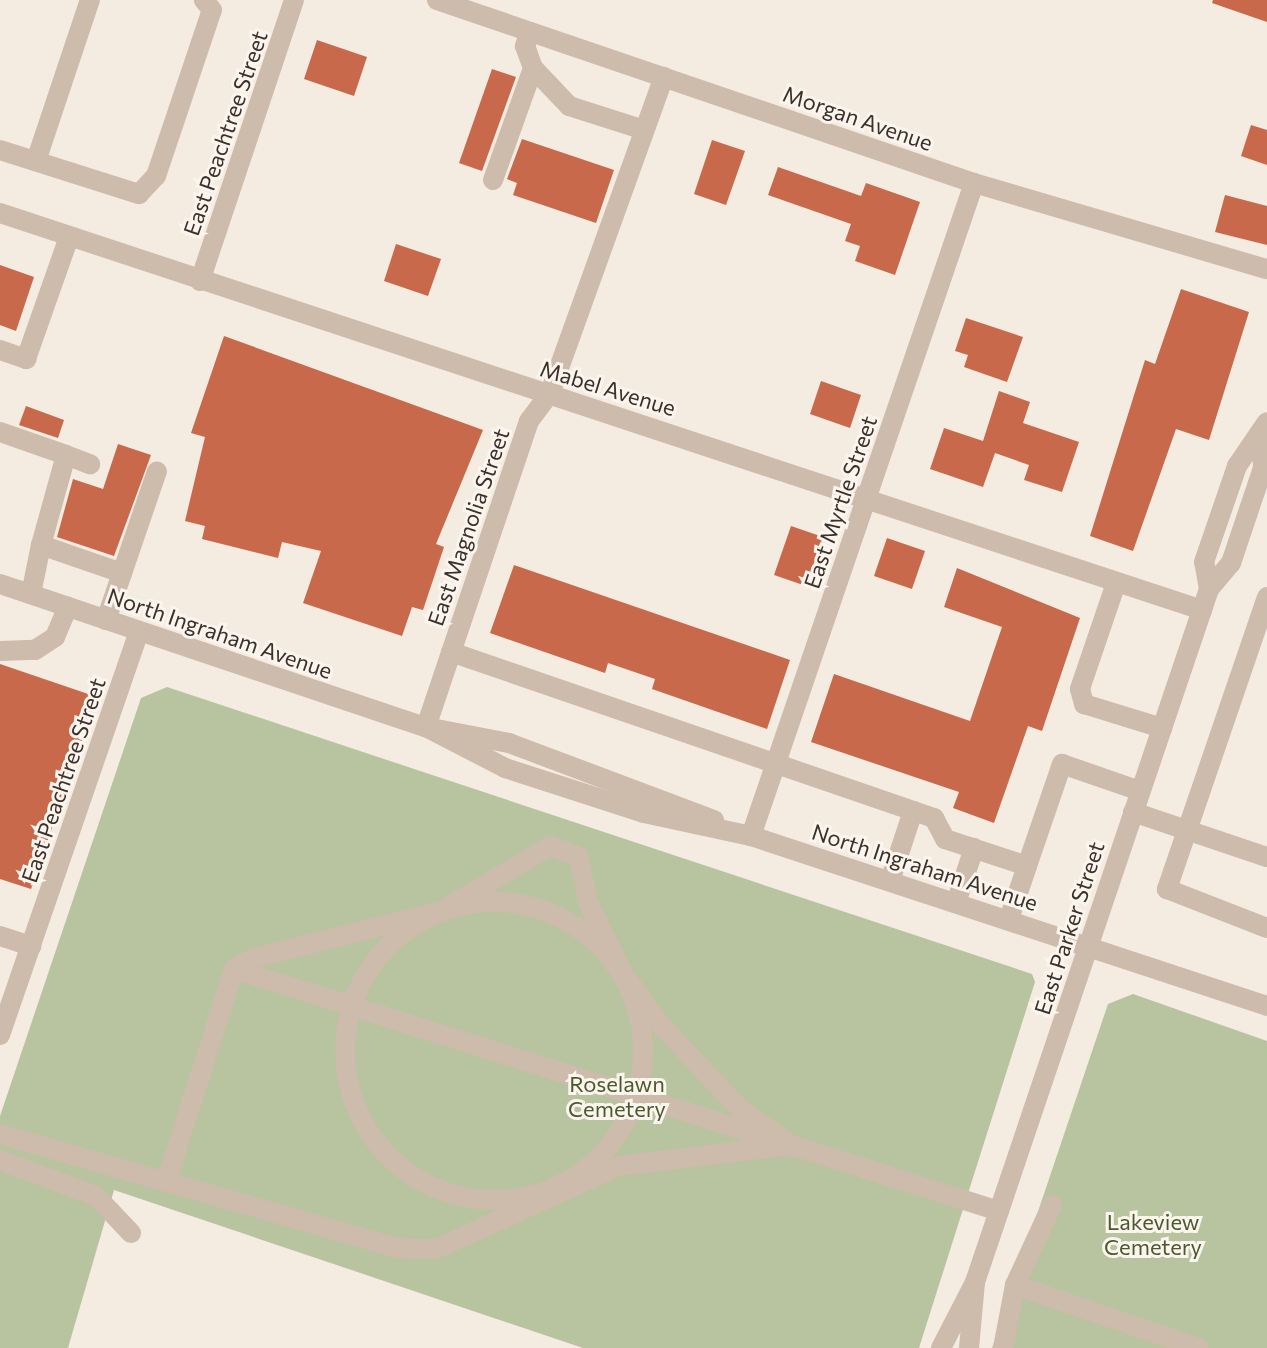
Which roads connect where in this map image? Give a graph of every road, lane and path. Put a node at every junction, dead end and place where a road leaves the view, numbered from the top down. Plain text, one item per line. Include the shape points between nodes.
1 (90, 0) edge
2 (204, 0) edge
3 (294, 0) edge
4 (437, 0) edge
5 (530, 32) junction
6 (533, 68) junction
7 (664, 77) junction
8 (644, 130) junction
9 (0, 150) edge
10 (36, 161) junction
11 (493, 180) dead end
12 (974, 183) junction
13 (0, 213) edge
14 (69, 237) junction
15 (1267, 269) edge
16 (200, 281) junction
17 (0, 350) edge
18 (550, 393) junction
19 (1264, 430) edge
20 (0, 432) edge
21 (66, 455) junction
22 (90, 464) dead end
23 (157, 471) dead end
24 (866, 500) junction
25 (41, 545) junction
26 (122, 573) junction
27 (1116, 583) junction
28 (0, 584) edge
29 (31, 594) junction
30 (1267, 597) edge
31 (68, 607) junction
32 (1202, 610) junction
33 (106, 620) junction
34 (139, 631) junction
35 (0, 651) edge
36 (451, 652) junction
37 (426, 727) junction
38 (1162, 728) junction
39 (775, 765) junction
40 (1140, 791) junction
41 (913, 811) junction
42 (1133, 812) junction
43 (1188, 830) junction
44 (751, 836) junction
45 (974, 848) junction
46 (1267, 857) edge
47 (1027, 866) junction
48 (890, 881) junction
49 (956, 903) junction
50 (441, 911) junction
51 (1009, 919) junction
52 (1267, 928) edge
53 (0, 936) edge
54 (31, 946) junction
55 (1088, 946) junction
56 (234, 969) junction
57 (624, 975) junction
58 (351, 1006) junction
59 (1267, 1006) edge
60 (0, 1035) edge
61 (637, 1097) junction
62 (0, 1134) edge
63 (791, 1145) junction
64 (0, 1160) edge
65 (166, 1182) junction
66 (548, 1192) junction
67 (1052, 1205) dead end
68 (999, 1211) junction
69 (131, 1233) dead end
70 (975, 1282) junction
71 (1015, 1285) junction
72 (941, 1348) edge
73 (969, 1348) edge
74 (1003, 1348) edge
75 (1199, 1348) edge

1 - 10 street
2 - 10 street via 212,10 156,176 139,194
3 - 16 street, East Peachtree Street
4 - 5 street, Morgan Avenue
5 - 6 street via 525,46
5 - 7 street, Morgan Avenue
6 - 8 street via 569,106
6 - 11 street
7 - 8 street, East Magnolia Street
7 - 12 street, Morgan Avenue
8 - 18 street, East Magnolia Street
9 - 10 street
12 - 15 street, Morgan Avenue
12 - 24 street, East Myrtle Street
13 - 14 street, Mabel Avenue
14 - 16 street, Mabel Avenue
14 - 17 street via 26,359
16 - 18 street, Mabel Avenue
18 - 24 street, Mabel Avenue
18 - 36 street, East Magnolia Street via 529,421
19 - 32 street, East Parker Street via 1263,468 1231,563 1209,589
20 - 21 street
21 - 22 street
21 - 25 street
23 - 26 street
24 - 27 street, Mabel Avenue
24 - 39 street, East Myrtle Street
25 - 26 street
25 - 29 street
26 - 33 street
27 - 32 street, Mabel Avenue
27 - 38 street via 1080,689 1084,704
28 - 29 street, North Ingraham Avenue
29 - 31 street, North Ingraham Avenue
30 - 43 street
31 - 33 street, North Ingraham Avenue
31 - 35 street via 55,637 35,650
32 - 38 street, East Parker Street
33 - 34 street, North Ingraham Avenue
34 - 37 street, North Ingraham Avenue
34 - 54 street, East Peachtree Street
36 - 37 street, East Magnolia Street
36 - 39 street
37 - 44 street, North Ingraham Avenue via 505,768 644,813
38 - 40 street, East Parker Street
39 - 41 street
39 - 44 street, East Myrtle Street
40 - 42 street, East Parker Street
40 - 47 street via 1062,764
41 - 45 street via 934,818 945,839
41 - 48 street
42 - 43 street
42 - 55 street, East Parker Street
43 - 46 street
43 - 52 street via 1167,889 1171,896
44 - 48 street, North Ingraham Avenue
45 - 47 street
45 - 49 street
47 - 51 street
48 - 49 street, North Ingraham Avenue
49 - 51 street, North Ingraham Avenue
50 - 56 street via 254,958
50 - 57 street via 482,901 550,913 598,942
50 - 57 street via 550,846 578,856 589,904
50 - 58 street via 402,933 371,965
51 - 55 street, North Ingraham Avenue
53 - 54 street
54 - 60 street, East Peachtree Street
55 - 59 street, North Ingraham Avenue
55 - 68 street, East Parker Street
56 - 58 street
56 - 65 street
57 - 61 street via 643,1041
57 - 63 street via 739,1108
58 - 61 street
58 - 66 street via 344,1054 352,1102 375,1144 401,1169 454,1197 501,1202
61 - 63 street
61 - 66 street via 618,1137 587,1169
62 - 65 street
63 - 66 street via 618,1166
63 - 68 street
64 - 69 street via 96,1196
65 - 66 street via 397,1248 436,1249
67 - 71 street
68 - 70 street, East Parker Street
70 - 72 street, East Parker Street
70 - 73 street, East Parker Street
71 - 74 street
71 - 75 street

